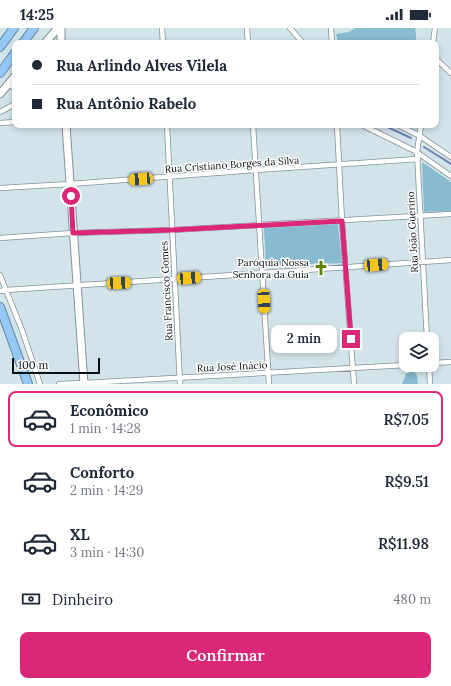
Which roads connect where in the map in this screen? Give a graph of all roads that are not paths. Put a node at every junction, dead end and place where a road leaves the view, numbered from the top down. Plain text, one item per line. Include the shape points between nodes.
1 (14, 28) edge
2 (34, 28) edge
3 (60, 28) edge
4 (162, 28) edge
5 (247, 28) edge
6 (290, 28) edge
7 (331, 28) edge
8 (435, 28) edge
9 (25, 40) edge
10 (48, 40) edge
11 (61, 40) edge
12 (163, 40) edge
13 (248, 40) edge
14 (300, 40) edge
15 (332, 40) edge
16 (433, 40) edge
17 (0, 47) edge
18 (12, 57) edge
19 (439, 62) edge
20 (0, 73) edge
21 (451, 73) edge
22 (12, 80) edge
23 (9, 83) junction
24 (12, 86) edge
25 (0, 94) edge
26 (12, 106) edge
27 (0, 112) edge
28 (12, 122) edge
29 (0, 123) edge
30 (66, 128) edge
31 (167, 128) edge
32 (253, 128) edge
33 (337, 128) edge
34 (368, 128) edge
35 (404, 128) edge
36 (421, 128) edge
37 (420, 136) junction
38 (417, 152) junction
39 (451, 157) edge
40 (418, 159) junction
41 (339, 165) junction
42 (256, 170) junction
43 (451, 176) edge
44 (169, 177) junction
45 (70, 184) junction
46 (0, 188) edge
47 (451, 214) edge
48 (420, 216) junction
49 (342, 221) junction
50 (260, 225) junction
51 (172, 230) junction
52 (73, 233) junction
53 (0, 238) edge
54 (451, 260) edge
55 (422, 262) junction
56 (346, 267) junction
57 (263, 273) junction
58 (0, 275) edge
59 (174, 280) junction
60 (77, 286) junction
61 (6, 290) junction
62 (0, 291) edge
63 (0, 307) edge
64 (427, 332) edge
65 (451, 362) edge
66 (439, 363) edge
67 (399, 365) edge
68 (353, 367) junction
69 (429, 372) edge
70 (268, 373) junction
71 (179, 378) junction
72 (28, 384) edge
73 (40, 384) edge
74 (59, 384) edge
75 (84, 384) edge
76 (180, 384) edge
77 (269, 384) edge
78 (354, 384) edge
79 (430, 384) edge

1 - 17 highway
2 - 9 highway
3 - 10 street
3 - 11 street
4 - 12 street
5 - 13 street
6 - 14 street
7 - 15 street
8 - 16 street
18 - 20 highway
19 - 21 street
22 - 23 street
23 - 24 street
23 - 25 street
26 - 27 street
28 - 29 street
30 - 45 street
31 - 44 street, Rua Francisco Gomes
32 - 42 street
33 - 41 street
34 - 38 street
35 - 37 street
36 - 37 street, Rua João Guerino
37 - 38 street, Rua João Guerino
37 - 39 street
38 - 40 street, Rua João Guerino
38 - 43 street
40 - 41 street, Rua Cristiano Borges da Silva
40 - 48 street, Rua João Guerino
41 - 42 street, Rua Cristiano Borges da Silva
41 - 49 street
42 - 44 street, Rua Cristiano Borges da Silva
42 - 50 street
44 - 45 street, Rua Cristiano Borges da Silva
44 - 51 street, Rua Francisco Gomes
45 - 46 street, Rua Cristiano Borges da Silva
45 - 52 street
47 - 48 street
48 - 49 street
48 - 55 street, Rua João Guerino
49 - 50 street
49 - 56 street
50 - 51 street
50 - 57 street
51 - 52 street
51 - 59 street, Rua Francisco Gomes
52 - 53 street
52 - 60 street
54 - 55 street
55 - 56 street
55 - 64 street, Rua João Guerino
56 - 57 street
56 - 68 street
57 - 59 street
57 - 70 street
58 - 61 street
59 - 60 street
59 - 71 street, Rua Francisco Gomes
60 - 61 street
60 - 75 street
61 - 62 street
61 - 73 street
63 - 72 highway
65 - 66 street
67 - 68 street, Rua José Inácio
68 - 70 street, Rua José Inácio
68 - 78 street
69 - 79 street
70 - 71 street, Rua José Inácio
70 - 77 street
71 - 75 street, Rua José Inácio
71 - 76 street, Rua Francisco Gomes
74 - 75 street, Rua José Inácio

